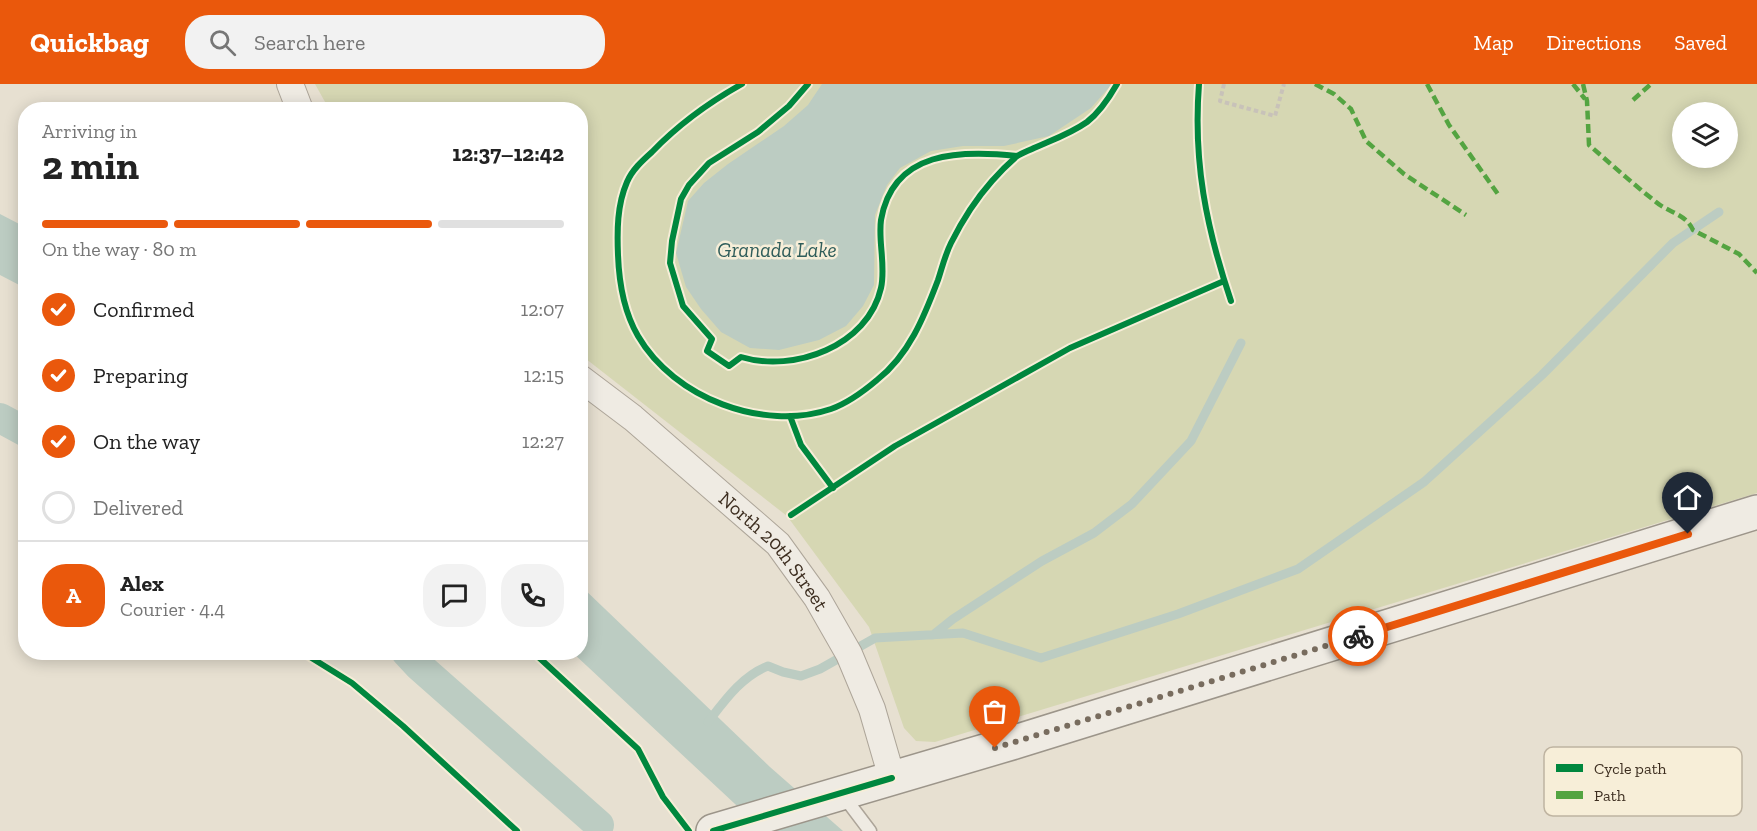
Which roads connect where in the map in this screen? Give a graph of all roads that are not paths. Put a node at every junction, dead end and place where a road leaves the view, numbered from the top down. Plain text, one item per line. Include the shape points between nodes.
1 (290, 84) edge
2 (297, 102) edge
3 (588, 384) edge
4 (1757, 512) edge
5 (892, 778) junction
6 (827, 797) junction
7 (712, 831) edge
8 (870, 831) edge

1 - 2 street
3 - 5 street, North 20th Street via 633,418 778,544 817,598 849,654 872,709
4 - 5 street
5 - 6 street
6 - 7 street
6 - 8 lane

